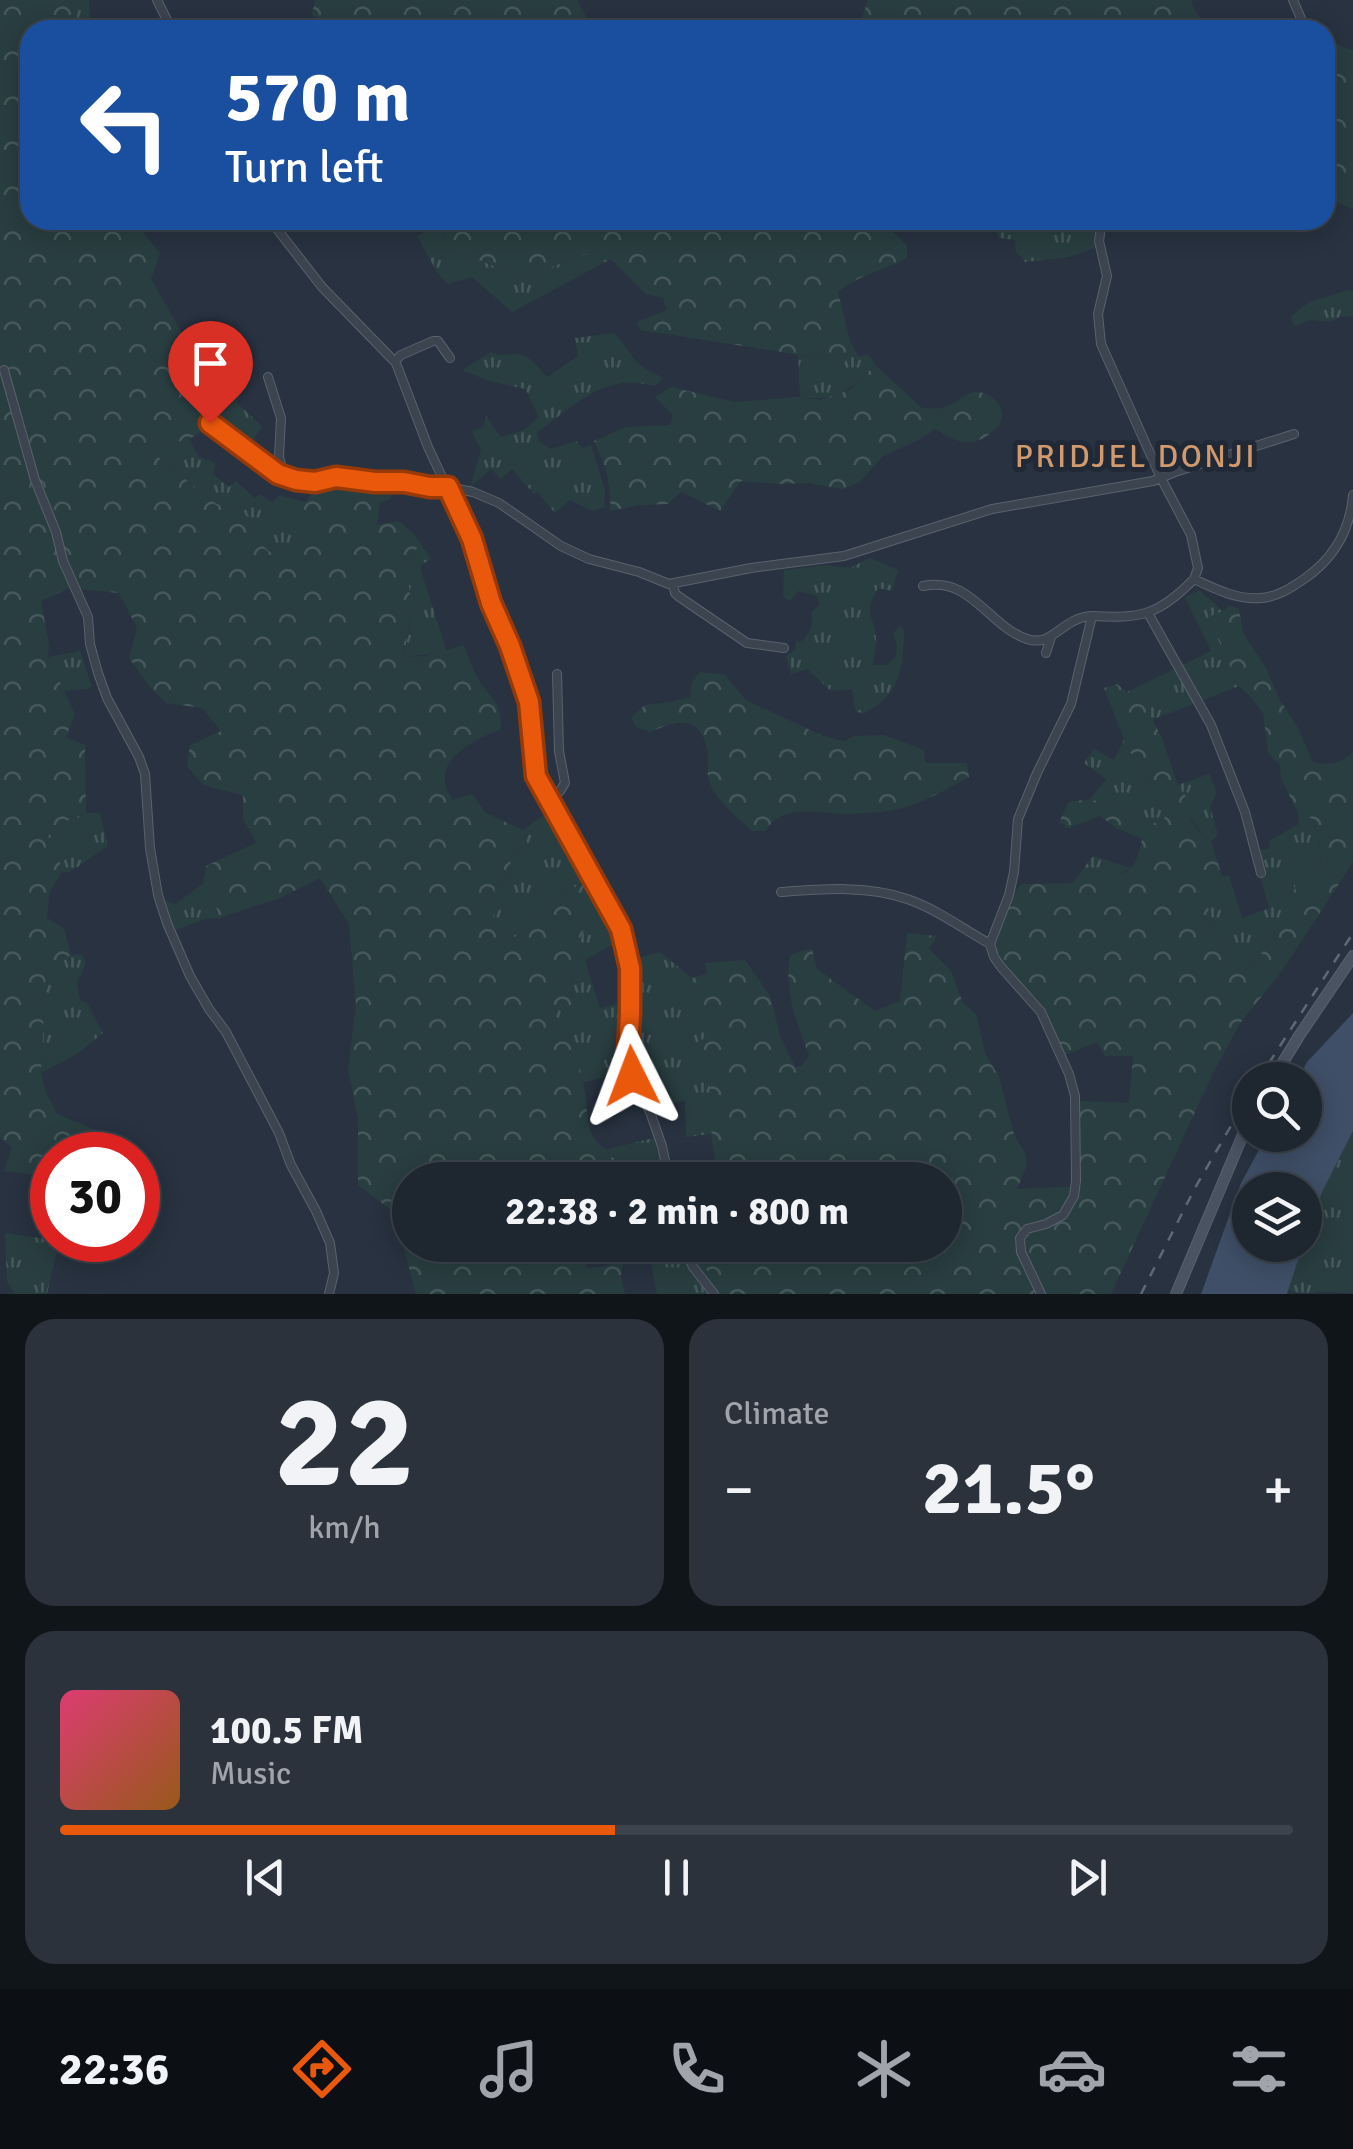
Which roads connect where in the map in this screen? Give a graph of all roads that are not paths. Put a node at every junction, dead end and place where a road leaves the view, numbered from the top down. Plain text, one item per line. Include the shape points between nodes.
1 (278, 230) edge
2 (1101, 230) edge
3 (450, 358) dead end
4 (395, 362) junction
5 (4, 370) dead end
6 (268, 378) dead end
7 (210, 423) dead end
8 (1294, 434) dead end
9 (284, 476) junction
10 (1161, 478) junction
11 (448, 487) junction
12 (1353, 495) edge
13 (1194, 579) junction
14 (673, 584) junction
15 (923, 586) dead end
16 (1148, 614) junction
17 (1092, 616) junction
18 (1051, 637) junction
19 (784, 648) dead end
20 (1046, 653) dead end
21 (557, 674) dead end
22 (547, 798) junction
23 (1261, 873) dead end
24 (781, 892) dead end
25 (990, 944) junction
26 (1353, 956) edge
27 (1283, 1062) edge
28 (1236, 1152) edge
29 (665, 1162) edge
30 (689, 1262) edge
31 (329, 1294) edge
32 (714, 1294) edge
33 (1041, 1294) edge
34 (1176, 1294) edge

1 - 4 street via 338,306
2 - 10 street via 1101,344
3 - 4 street via 433,341
4 - 11 street
5 - 31 street via 62,561 88,617 98,673 140,757 167,923 316,1210 330,1244
6 - 9 street via 281,418 278,457
7 - 9 street
8 - 10 street
9 - 11 street
10 - 13 street via 1191,535
10 - 14 street via 992,510 844,556
11 - 14 street via 488,496 589,559
11 - 22 street via 529,702 536,776
12 - 13 street via 1336,550 1286,591 1248,598
13 - 16 street
14 - 19 street via 678,596 737,637
15 - 18 street via 954,587 1024,638
16 - 17 street
16 - 23 street via 1211,725
17 - 18 street via 1070,621
17 - 25 street via 1071,704 1018,819 1014,872
18 - 20 street
21 - 22 street via 565,783
22 - 29 street via 621,929 630,968 632,1076
24 - 25 street via 880,892 935,911
25 - 33 street via 1041,1012 1074,1096 1074,1196 1064,1215 1020,1238
26 - 27 main road
28 - 34 main road
30 - 32 street

